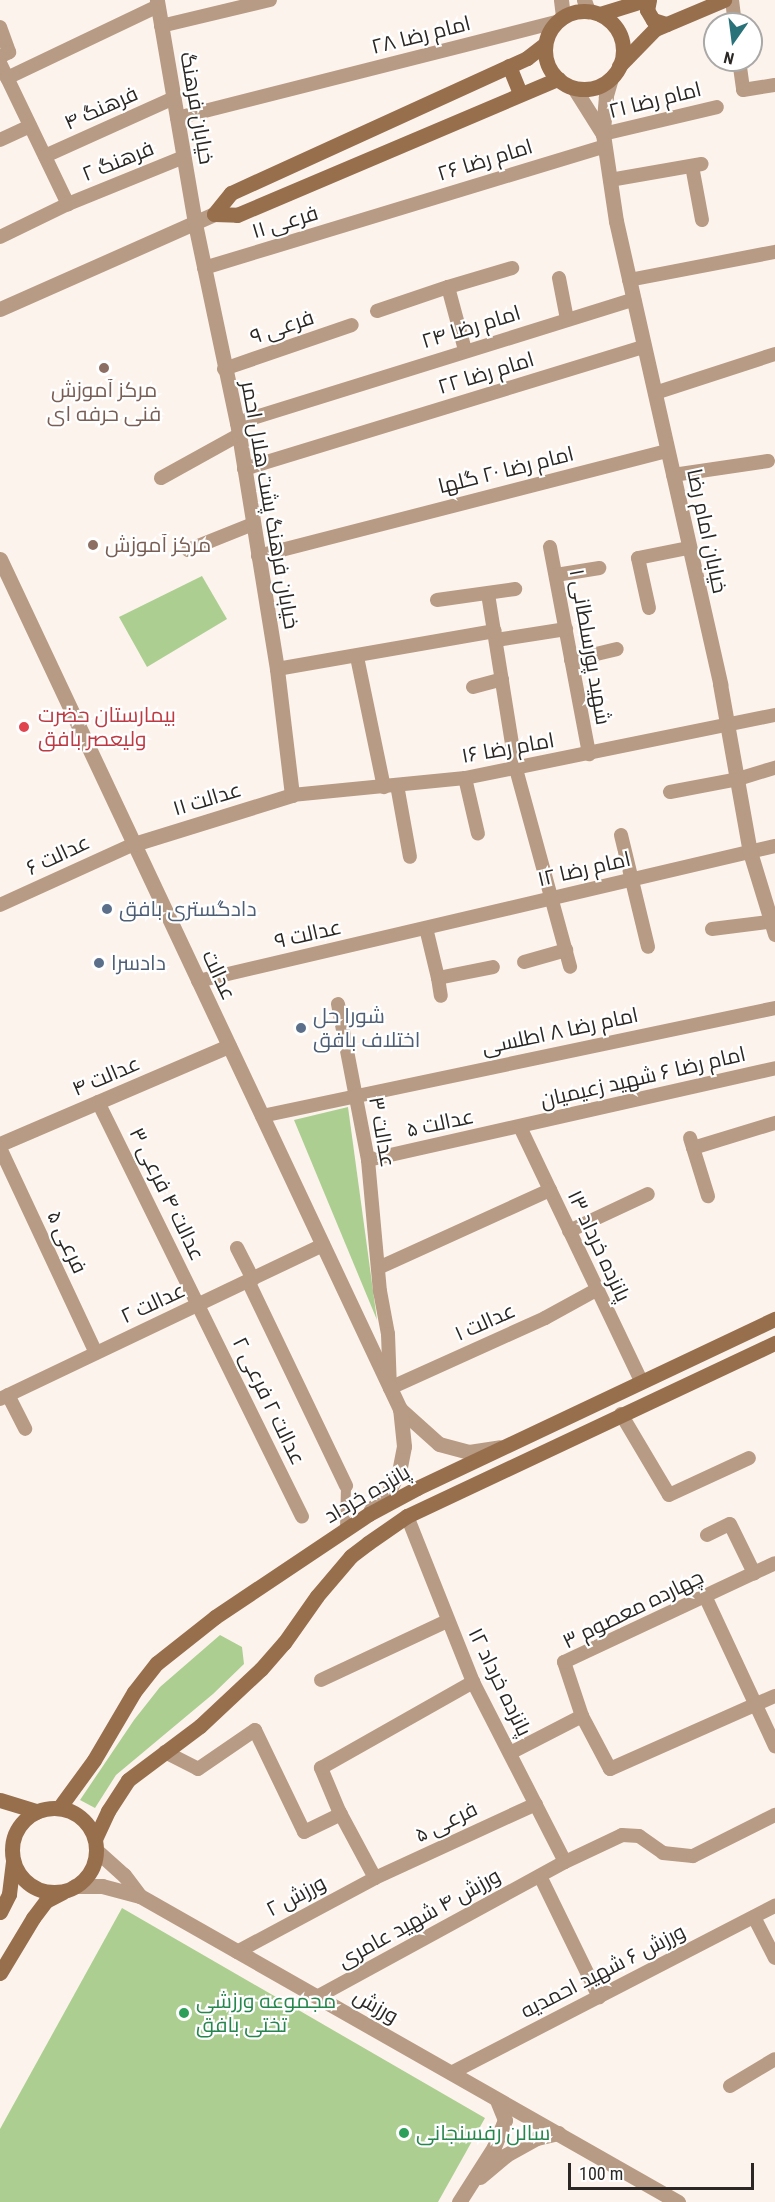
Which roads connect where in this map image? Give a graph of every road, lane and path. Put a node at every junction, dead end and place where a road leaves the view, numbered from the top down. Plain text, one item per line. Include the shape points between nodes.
1 (270, 0) edge
2 (561, 0) edge
3 (647, 0) edge
4 (724, 0) edge
5 (157, 3) edge
6 (591, 8) edge
7 (559, 20) junction
8 (666, 24) junction
9 (161, 26) junction
10 (0, 27) edge
11 (545, 44) junction
12 (0, 57) edge
13 (0, 63) edge
14 (509, 66) junction
15 (615, 72) junction
16 (741, 72) edge
17 (7, 78) junction
18 (558, 79) junction
19 (775, 85) edge
20 (574, 88) junction
21 (520, 93) junction
22 (174, 98) junction
23 (717, 107) dead end
24 (177, 118) junction
25 (30, 126) junction
26 (0, 140) edge
27 (604, 140) junction
28 (45, 156) junction
29 (184, 157) junction
30 (610, 180) junction
31 (68, 204) junction
32 (214, 214) junction
33 (377, 215) joint
34 (702, 220) dead end
35 (195, 223) junction
36 (0, 237) edge
37 (775, 252) edge
38 (204, 268) junction
39 (512, 268) dead end
40 (559, 278) dead end
41 (629, 280) junction
42 (448, 287) junction
43 (634, 299) junction
44 (0, 309) edge
45 (376, 311) dead end
46 (567, 319) junction
47 (352, 325) dead end
48 (644, 347) junction
49 (465, 350) junction
50 (775, 354) edge
51 (224, 369) junction
52 (655, 393) junction
53 (238, 429) junction
54 (668, 451) junction
55 (768, 461) dead end
56 (244, 469) junction
57 (673, 475) junction
58 (161, 478) dead end
59 (253, 524) junction
60 (550, 547) dead end
61 (688, 548) junction
62 (188, 550) dead end
63 (258, 555) junction
64 (0, 559) edge
65 (599, 568) dead end
66 (556, 575) junction
67 (515, 589) dead end
68 (488, 594) junction
69 (437, 600) dead end
70 (649, 608) dead end
71 (566, 629) junction
72 (495, 636) junction
73 (617, 649) dead end
74 (357, 657) junction
75 (571, 660) junction
76 (277, 669) junction
77 (502, 679) junction
78 (473, 687) dead end
79 (775, 715) edge
80 (728, 723) junction
81 (589, 754) junction
82 (775, 768) edge
83 (516, 769) junction
84 (465, 778) junction
85 (738, 779) junction
86 (390, 786) junction
87 (670, 792) dead end
88 (292, 795) junction
89 (478, 834) dead end
90 (621, 835) dead end
91 (134, 844) junction
92 (775, 846) edge
93 (750, 852) junction
94 (410, 857) dead end
95 (631, 880) junction
96 (551, 898) junction
97 (0, 905) edge
98 (774, 926) edge
99 (426, 928) junction
100 (712, 929) dead end
101 (648, 947) dead end
102 (566, 950) junction
103 (524, 963) dead end
104 (493, 967) dead end
105 (570, 967) dead end
106 (438, 978) junction
107 (198, 981) junction
108 (441, 996) dead end
109 (338, 1004) dead end
110 (775, 1008) edge
111 (229, 1046) junction
112 (775, 1068) edge
113 (354, 1096) junction
114 (98, 1102) junction
115 (262, 1116) junction
116 (775, 1123) edge
117 (520, 1127) junction
118 (0, 1146) edge
119 (368, 1160) junction
120 (550, 1190) junction
121 (648, 1194) dead end
122 (708, 1196) dead end
123 (569, 1231) junction
124 (323, 1245) junction
125 (237, 1248) dead end
126 (378, 1268) junction
127 (251, 1280) junction
128 (596, 1290) junction
129 (198, 1305) junction
130 (775, 1319) edge
131 (775, 1342) edge
132 (96, 1353) junction
133 (641, 1381) junction
134 (390, 1388) junction
135 (4, 1397) edge
136 (400, 1409) junction
137 (621, 1414) junction
138 (25, 1429) dead end
139 (505, 1446) junction
140 (749, 1458) dead end
141 (346, 1486) joint
142 (302, 1516) dead end
143 (407, 1516) junction
144 (347, 1529) junction
145 (707, 1535) dead end
146 (775, 1563) edge
147 (754, 1573) junction
148 (705, 1596) junction
149 (447, 1621) junction
150 (321, 1680) dead end
151 (473, 1682) junction
152 (775, 1696) edge
153 (756, 1706) junction
154 (582, 1716) junction
155 (775, 1746) edge
156 (165, 1752) junction
157 (510, 1753) junction
158 (0, 1800) edge
159 (536, 1804) junction
160 (59, 1808) junction
161 (37, 1811) junction
162 (342, 1814) junction
163 (775, 1815) edge
164 (0, 1832) edge
165 (96, 1845) junction
166 (12, 1855) junction
167 (566, 1862) junction
168 (540, 1876) junction
169 (375, 1878) junction
170 (73, 1888) junction
171 (140, 1896) junction
172 (775, 1906) edge
173 (0, 1912) edge
174 (754, 1917) junction
175 (237, 1952) junction
176 (775, 1958) edge
177 (0, 1973) edge
178 (317, 1997) junction
179 (599, 1997) junction
180 (775, 2059) edge
181 (451, 2073) junction
182 (730, 2086) dead end
183 (497, 2100) junction
184 (558, 2133) junction
185 (463, 2195) edge
186 (678, 2202) edge

1 - 9 street
2 - 7 street
3 - 6 main road
3 - 8 main road via 653,20
4 - 8 main road
5 - 9 street, خیابان فرهنگ
5 - 17 street
6 - 7 main road
6 - 15 main road via 618,31 622,42
7 - 11 main road
7 - 24 street, امام رضا ۲۸
8 - 15 main road via 655,29
9 - 22 street, خیابان فرهنگ
10 - 12 street via 9,52
11 - 14 main road
11 - 18 main road via 547,63
13 - 17 street
14 - 21 main road
14 - 32 main road via 231,193
15 - 20 main road via 590,88
15 - 27 street via 606,96
16 - 19 street via 743,90
17 - 25 street
18 - 20 main road
18 - 21 main road
20 - 27 street
21 - 32 main road via 237,215
22 - 24 street, خیابان فرهنگ
22 - 28 street, فرهنگ ۴
23 - 27 street, امام رضا ۲۱
24 - 29 street, خیابان فرهنگ
25 - 26 street
25 - 28 street
27 - 30 street, خیابان امام رضا
27 - 33 street, امام رضا ۲۶
28 - 31 street
29 - 31 street, فرهنگ ۲
29 - 35 street, خیابان فرهنگ
30 - 34 street via 697,165
30 - 41 street, خیابان امام رضا
31 - 36 street, فرهنگ ۲
32 - 35 street
33 - 38 street, فرعی ۱۱
35 - 38 street, خیابان فرهنگ پشت هلال احمر
35 - 44 street
37 - 41 street
38 - 51 street, خیابان فرهنگ پشت هلال احمر
39 - 42 street
40 - 46 street
41 - 43 street, خیابان امام رضا
42 - 45 street
42 - 49 street
43 - 46 street, امام رضا ۲۴
43 - 48 street, خیابان امام رضا
46 - 49 street, امام رضا ۲۴
47 - 51 street, فرعی ۹
48 - 52 street, خیابان امام رضا
48 - 56 street, امام رضا ۲۲
49 - 53 street, امام رضا ۲۴ via 322,396
50 - 52 street
51 - 53 street, خیابان فرهنگ پشت هلال احمر
52 - 54 street, خیابان امام رضا
53 - 56 street, خیابان فرهنگ پشت هلال احمر
53 - 58 street, امام رضا ۲۴
54 - 57 street, خیابان امام رضا
54 - 63 street, امام رضا ۲۰ گلها
55 - 57 street
56 - 59 street, خیابان فرهنگ پشت هلال احمر
57 - 61 street, خیابان امام رضا
59 - 62 street
59 - 63 street, خیابان فرهنگ پشت هلال احمر
60 - 66 street, شهید پورسلطانی ۱
61 - 70 street via 639,558
61 - 80 street, خیابان امام رضا
63 - 76 street, خیابان فرهنگ پشت هلال احمر
64 - 91 street, عدالت
65 - 66 street
66 - 71 street, شهید پورسلطانی ۱
67 - 68 street
68 - 69 street
68 - 72 street
71 - 72 street
71 - 75 street, شهید پورسلطانی ۱
72 - 74 street
72 - 77 street
73 - 75 street
74 - 76 street
74 - 86 street
75 - 81 street, شهید پورسلطانی ۱
76 - 88 street, خیابان فرهنگ پشت هلال احمر
77 - 78 street
77 - 83 street
79 - 80 street, امام رضا ۱۶
80 - 81 street, امام رضا ۱۶
80 - 85 street, خیابان امام رضا
81 - 83 street, امام رضا ۱۶
82 - 85 street
83 - 84 street, امام رضا ۱۶
83 - 96 street
84 - 86 street, امام رضا ۱۶
84 - 89 street
85 - 87 street
85 - 93 street, خیابان امام رضا
86 - 88 street, امام رضا ۱۶
86 - 94 street
88 - 91 street, عدالت ۱۱
90 - 95 street
91 - 97 street, عدالت ۶
91 - 107 street, عدالت
92 - 93 street, امام رضا ۱۲
93 - 95 street, امام رضا ۱۲
93 - 98 street, خیابان امام رضا
95 - 96 street, امام رضا ۱۲
95 - 101 street
96 - 99 street, امام رضا ۱۲
96 - 102 street
98 - 100 street
99 - 106 street
99 - 107 street, عدالت ۹
102 - 103 street
102 - 105 street
104 - 106 street
106 - 108 street
107 - 111 street, عدالت
109 - 113 street, عدالت ۳
110 - 113 street, امام رضا ۸ اطلسی
111 - 114 street, عدالت ۴
111 - 115 street, عدالت
112 - 117 street, امام رضا ۶ شهید زعیمیان
113 - 115 street, امام رضا ۸ اطلسی
113 - 119 street, عدالت ۳
114 - 118 street, عدالت ۴
114 - 129 street, عدالت ۴ فرعی ۳
115 - 124 street, عدالت
116 - 122 street via 691,1143
117 - 119 street, عدالت ۵
117 - 120 street, پانزده خرداد ۱۳
118 - 132 street, فرعی ۵
119 - 126 street, عدالت ۳
120 - 123 street, پانزده خرداد ۱۳
120 - 126 street
121 - 123 street
123 - 128 street, پانزده خرداد ۱۳
124 - 127 street, عدالت ۲
124 - 134 street, عدالت
125 - 127 street
126 - 134 street, عدالت ۳ via 388,1334
127 - 129 street, عدالت ۲
127 - 141 street
128 - 133 street, پانزده خرداد ۱۳
128 - 134 street, عدالت ۱ via 545,1318
129 - 132 street, عدالت ۲
129 - 142 street, عدالت ۲ فرعی ۲
130 - 133 main road, پانزده خرداد
131 - 137 main road, پانزده خرداد
132 - 135 street, عدالت ۲
133 - 139 main road, پانزده خرداد
134 - 136 street, عدالت
135 - 138 street
136 - 139 street, عدالت via 439,1444 470,1452
136 - 144 street, عدالت via 404,1446 399,1472 386,1497
137 - 140 street via 669,1495
137 - 143 main road, پانزده خرداد
139 - 144 main road, پانزده خرداد via 417,1488
141 - 144 street
143 - 149 street, پانزده خرداد ۱۲
143 - 156 main road, پانزده خرداد via 351,1556 261,1669 200,1726
144 - 160 main road, پانزده خرداد via 215,1617 157,1664 134,1692 94,1760
145 - 147 street via 730,1524
146 - 147 street, چهارده معصوم ۳
147 - 148 street, چهارده معصوم ۳
148 - 153 street
148 - 154 street, چهارده معصوم ۳ via 564,1662
149 - 150 street
149 - 151 street, پانزده خرداد ۱۲
151 - 157 street, پانزده خرداد ۱۲
151 - 162 street via 321,1768
152 - 153 street
153 - 154 street via 610,1769
153 - 155 street
154 - 157 street
156 - 162 street via 198,1769 255,1730 304,1832
156 - 165 main road, پانزده خرداد via 128,1780 108,1810
157 - 159 street, پانزده خرداد ۱۲
158 - 161 main road
159 - 167 street, پانزده خرداد ۱۲
159 - 169 street, فرعی ۵
160 - 161 main road
160 - 165 main road via 82,1818
161 - 166 main road via 18,1827
162 - 169 street
163 - 167 street, ورزش ۴ شهید عامری via 693,1856 663,1853 639,1836 622,1835
164 - 166 main road via 7,1837
165 - 170 main road via 91,1871
165 - 171 street, ورزش
166 - 170 main road via 21,1876 35,1887 52,1892
166 - 173 main road via 9,1894
167 - 168 street, ورزش ۴ شهید عامری
168 - 178 street, ورزش ۴ شهید عامری
168 - 179 street
169 - 175 street, ورزش ۲
170 - 171 street, ورزش via 102,1886
170 - 177 main road via 46,1901
171 - 175 street, ورزش
172 - 174 street, ورزش ۶ شهید احمدیه
174 - 176 street
174 - 179 street, ورزش ۶ شهید احمدیه
175 - 178 street, ورزش
178 - 181 street, ورزش
179 - 181 street, ورزش ۶ شهید احمدیه
180 - 182 street
181 - 183 street, ورزش
183 - 184 street, ورزش
183 - 185 street via 505,2120 494,2147
184 - 185 street via 537,2138 506,2155
184 - 186 street, ورزش

